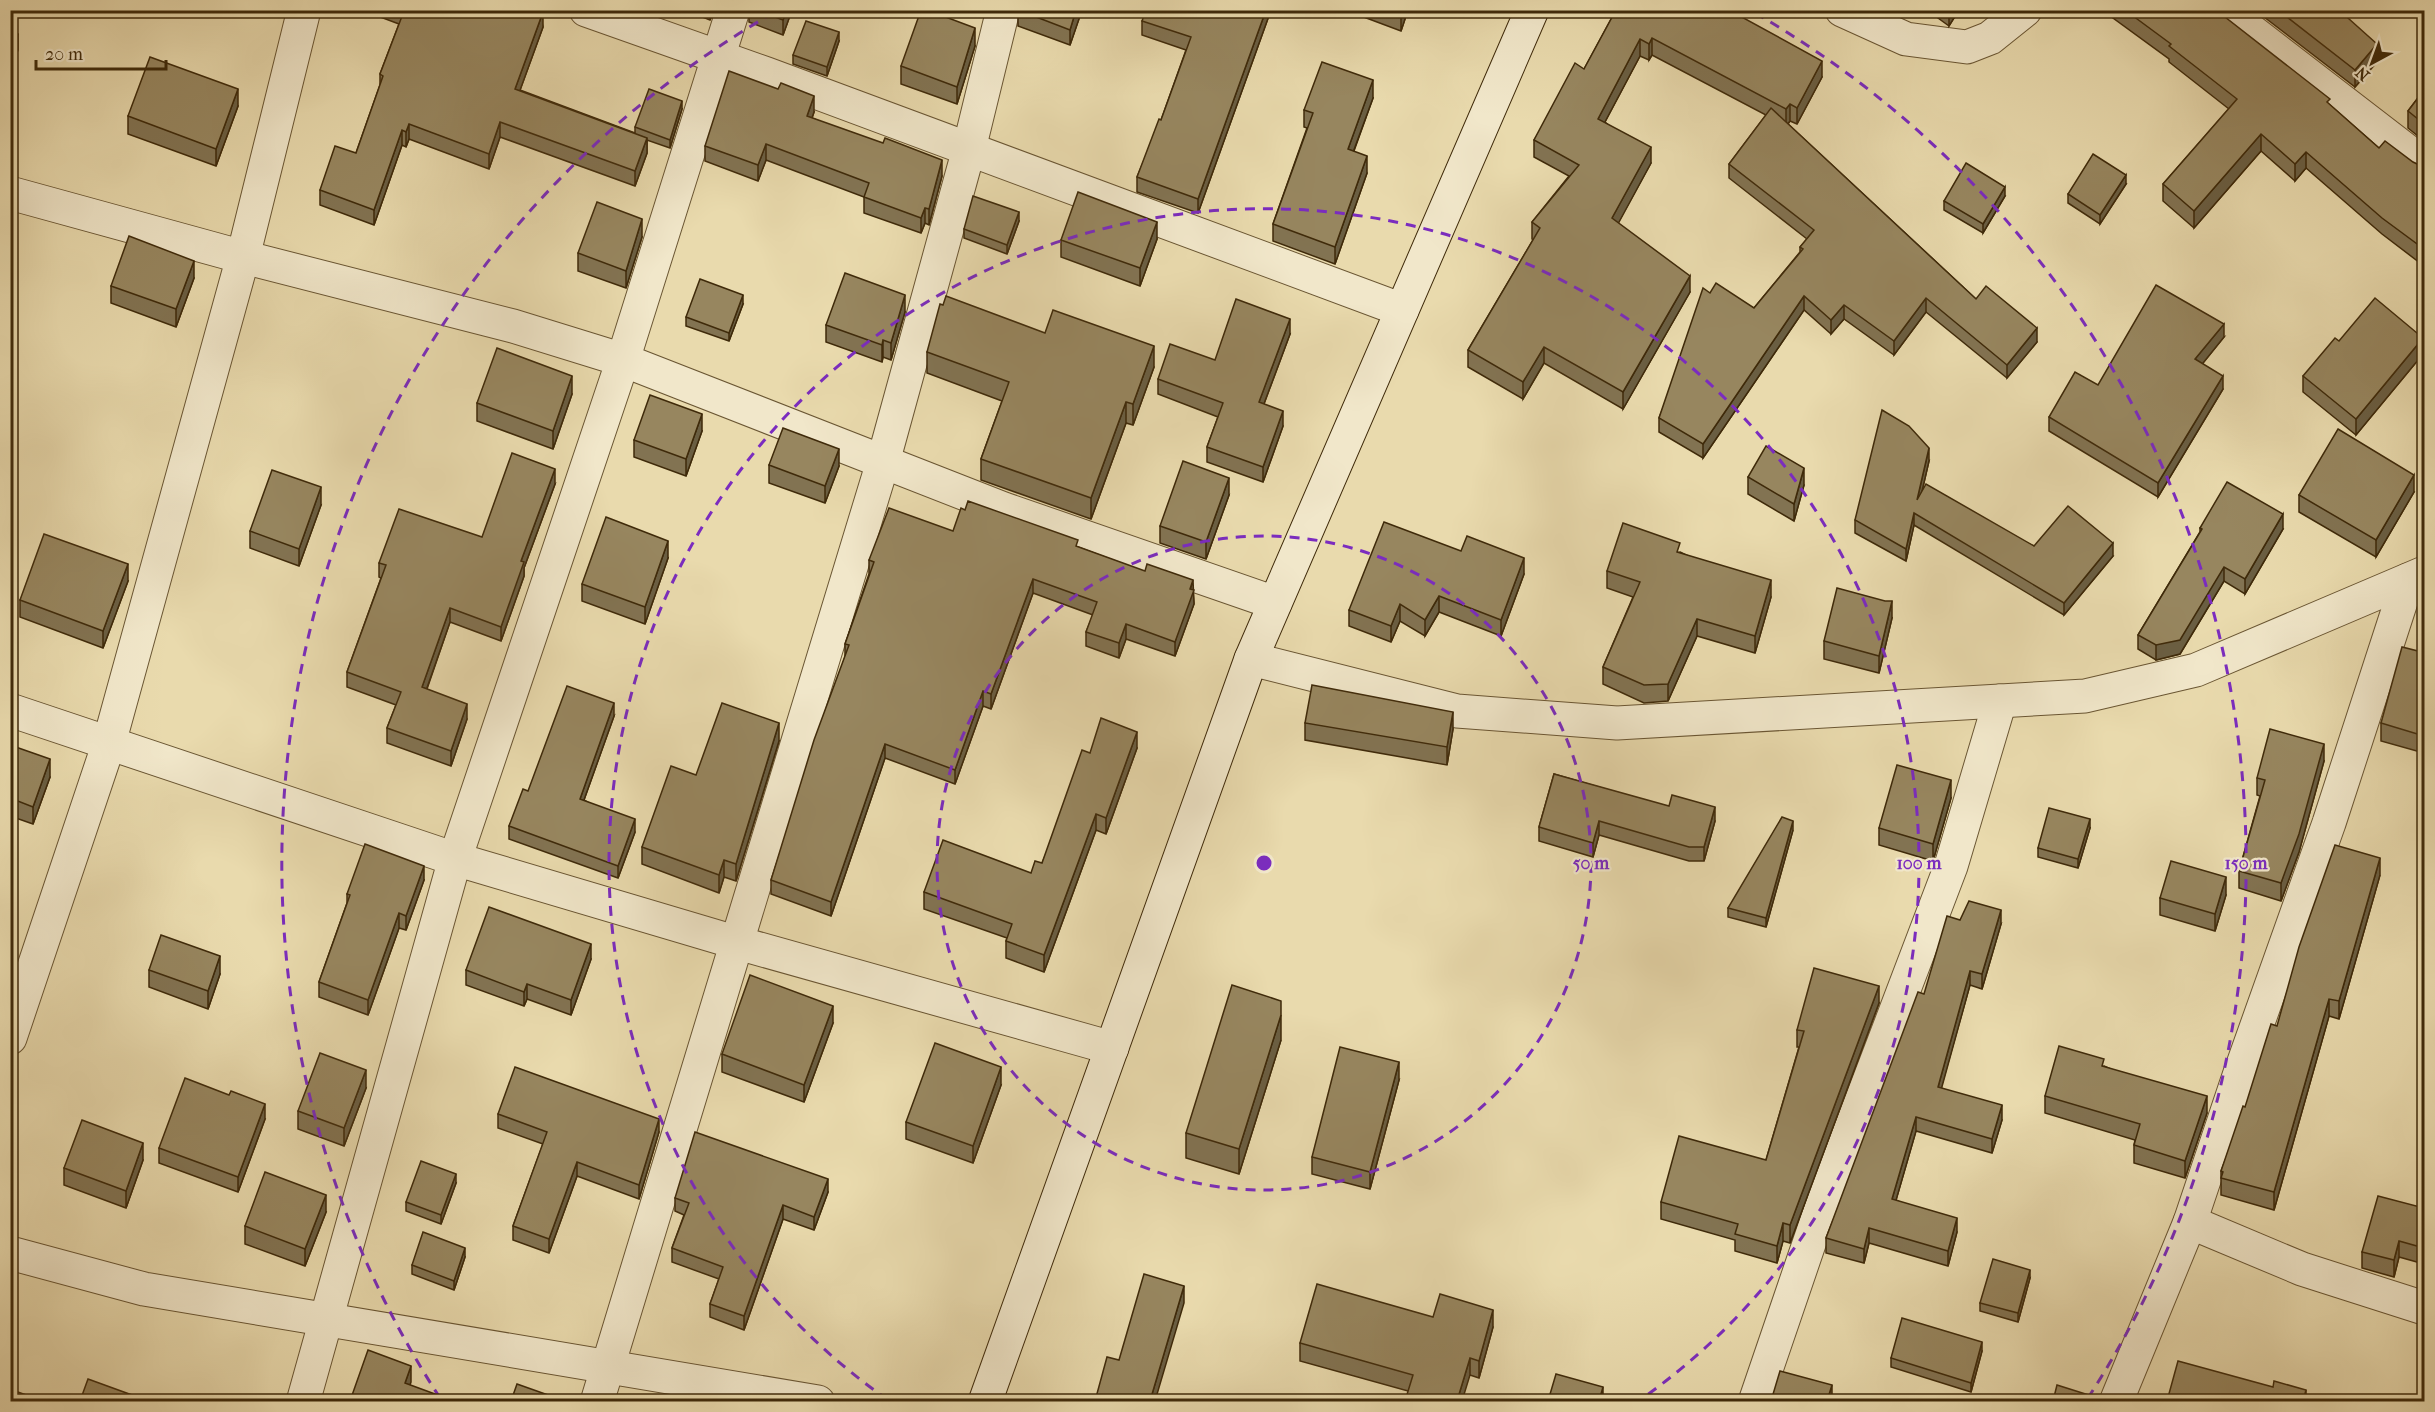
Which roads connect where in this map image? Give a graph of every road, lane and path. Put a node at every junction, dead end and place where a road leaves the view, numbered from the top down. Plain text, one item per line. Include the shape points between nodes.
1 (304, 10) edge
2 (586, 10) edge
3 (733, 10) edge
4 (1003, 10) edge
5 (1532, 10) edge
6 (1842, 10) edge
7 (2025, 10) edge
8 (2224, 10) edge
9 (718, 56) junction
10 (969, 149) junction
11 (2424, 164) edge
12 (10, 193) edge
13 (243, 257) junction
14 (1402, 310) junction
15 (623, 360) junction
16 (883, 462) junction
17 (2416, 576) edge
18 (1275, 603) junction
19 (1251, 659) junction
20 (2000, 701) junction
21 (10, 710) edge
22 (109, 743) junction
23 (455, 859) junction
24 (738, 943) junction
25 (10, 1038) edge
26 (1112, 1048) junction
27 (2190, 1222) junction
28 (10, 1253) edge
29 (2424, 1308) edge
30 (328, 1319) junction
31 (608, 1367) junction
32 (303, 1401) edge
33 (597, 1401) edge
34 (818, 1401) edge
35 (985, 1401) edge
36 (1755, 1401) edge
37 (2116, 1401) edge

1 - 13 street
2 - 9 street
3 - 9 street
4 - 10 street
5 - 14 street
6 - 7 street via 1906,39 1967,47 1990,38
8 - 11 street
9 - 10 street
9 - 15 street
10 - 14 street
10 - 16 street
12 - 13 street
13 - 15 street via 513,326
13 - 22 street
14 - 18 street
15 - 16 street
15 - 23 street
16 - 18 street via 1004,509
16 - 24 street
17 - 20 street via 2196,670 2085,696
17 - 27 street
18 - 19 street
19 - 20 street via 1456,711 1617,723
19 - 26 street
20 - 36 street via 1951,866 1826,1194
21 - 22 street
22 - 23 street
22 - 25 street
23 - 24 street
23 - 30 street
24 - 26 street
24 - 31 street
26 - 35 street
27 - 29 street via 2302,1269
27 - 37 street
28 - 30 street via 144,1289
30 - 31 street
30 - 32 street
31 - 33 street
31 - 34 street

